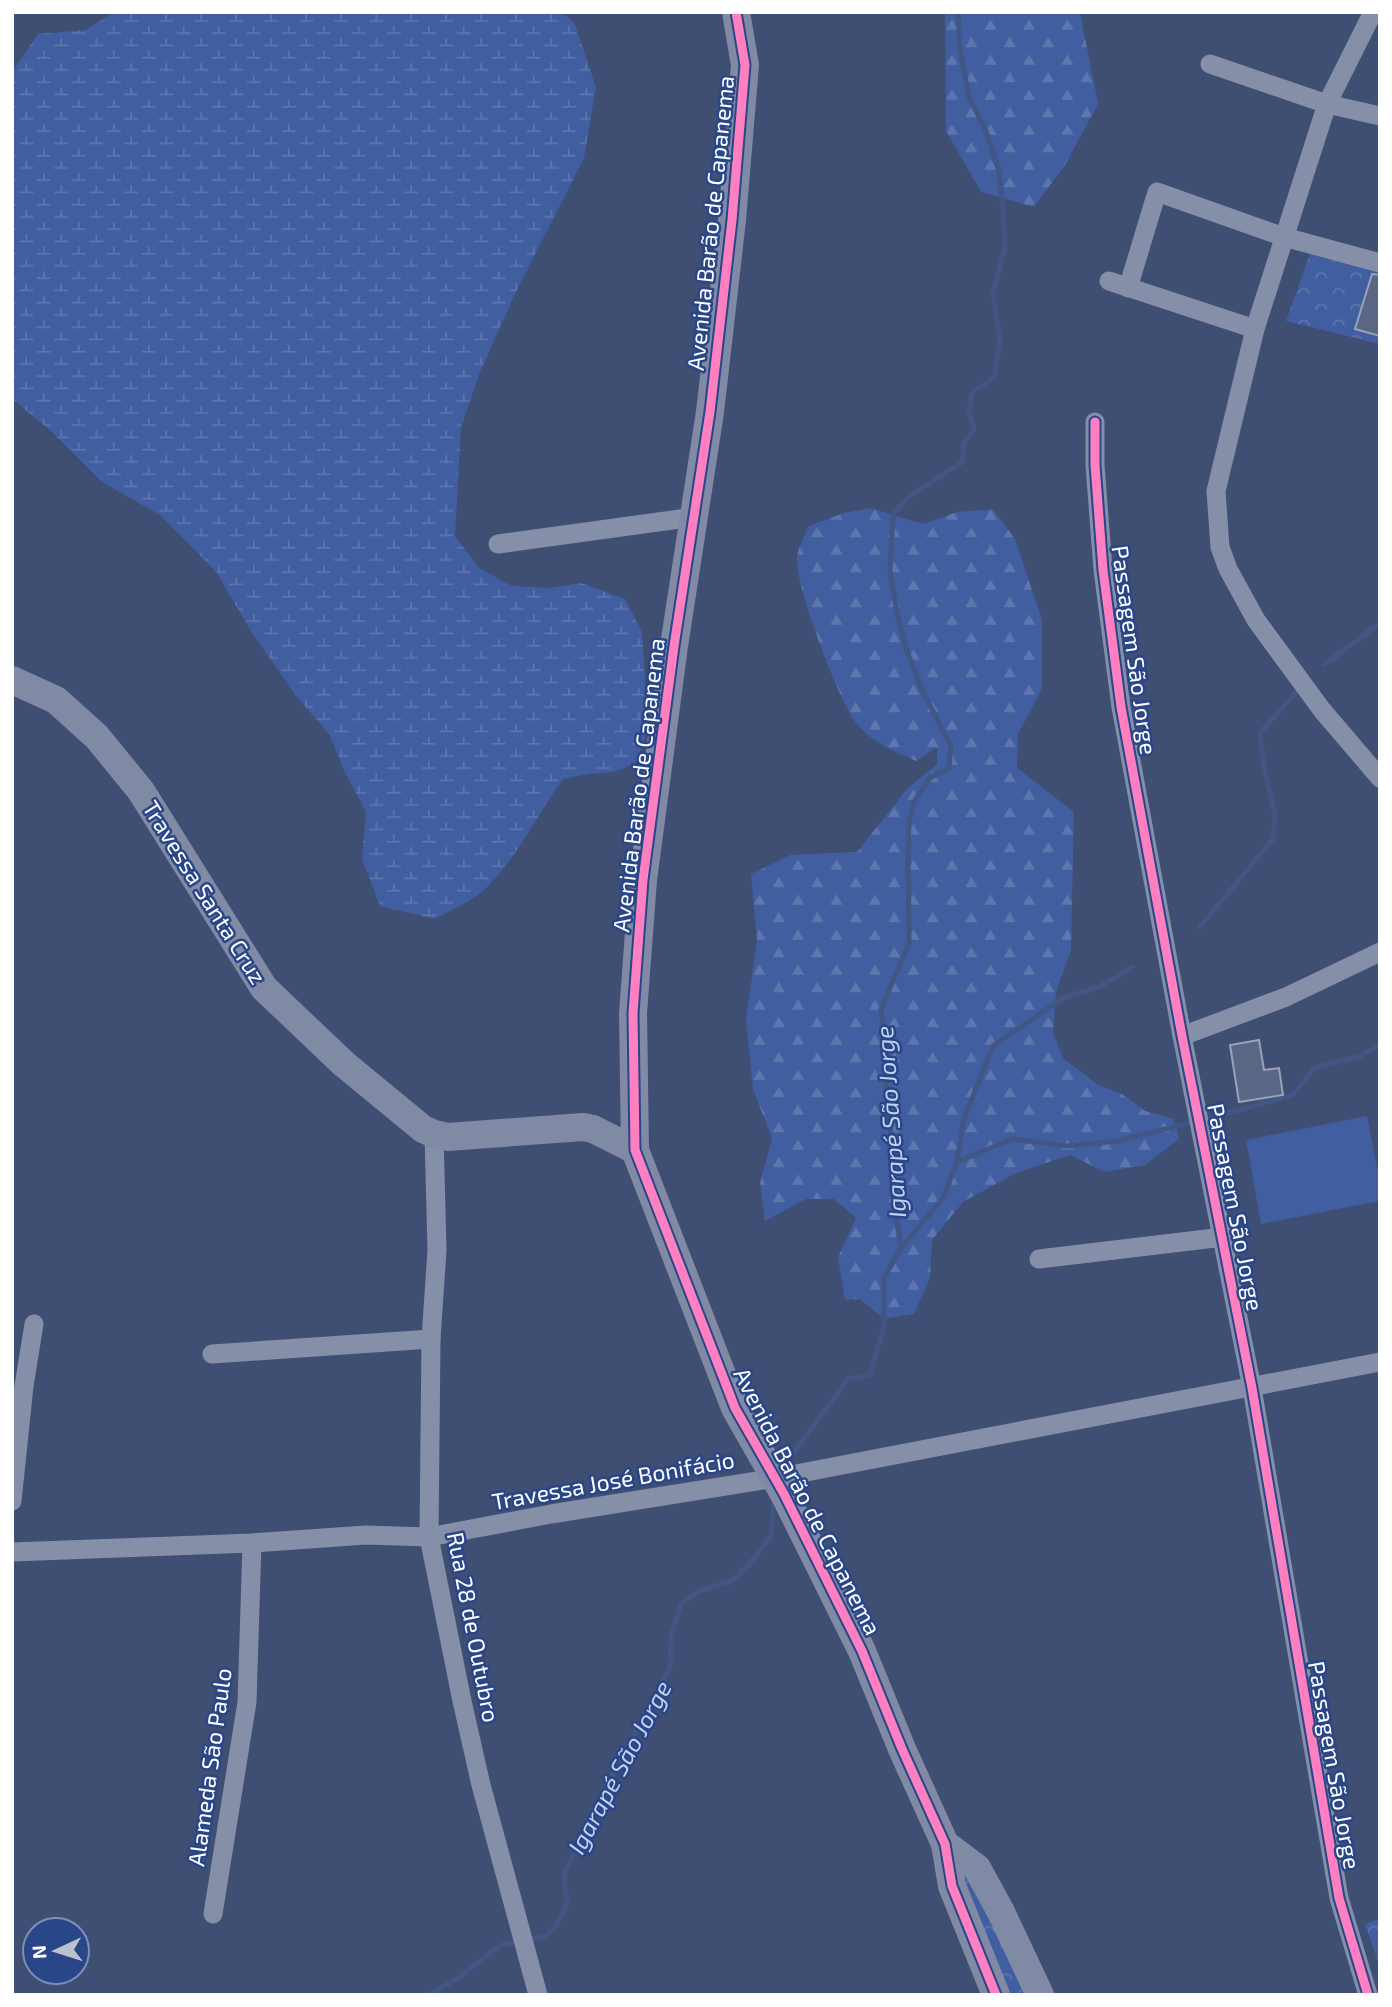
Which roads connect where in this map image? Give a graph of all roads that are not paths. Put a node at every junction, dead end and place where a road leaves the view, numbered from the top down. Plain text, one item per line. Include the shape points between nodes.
1 (736, 12) edge
2 (1373, 12) edge
3 (1210, 64) dead end
4 (1327, 104) junction
5 (1380, 116) edge
6 (1284, 237) junction
7 (1380, 263) edge
8 (1255, 329) junction
9 (1095, 422) dead end
10 (694, 517) junction
11 (498, 544) dead end
12 (12, 680) edge
13 (1380, 778) edge
14 (1380, 952) edge
15 (1182, 1036) junction
16 (435, 1134) junction
17 (635, 1150) junction
18 (1223, 1237) junction
19 (1039, 1259) dead end
20 (34, 1324) dead end
21 (431, 1339) junction
22 (212, 1354) dead end
23 (1380, 1362) edge
24 (1252, 1388) junction
25 (775, 1478) junction
26 (12, 1501) edge
27 (429, 1538) junction
28 (252, 1543) junction
29 (12, 1552) edge
30 (945, 1843) junction
31 (213, 1914) dead end
32 (538, 1995) edge
33 (996, 1995) edge
34 (1040, 1995) edge
35 (1368, 1995) edge

1 - 10 street, Avenida Barão de Capanema via 745,65 710,412
2 - 4 street
3 - 4 street
4 - 5 street
4 - 6 street
6 - 7 street
6 - 8 street
6 - 8 street via 1157,192 1119,285
8 - 13 street via 1216,491 1220,547 1256,620
9 - 15 street, Passagem São Jorge via 1101,545 1121,707
10 - 11 street
10 - 17 street, Avenida Barão de Capanema via 643,880 634,1013
12 - 16 street, Travessa Santa Cruz via 56,700 84,722 115,757 141,791 251,970 275,1000 344,1064
14 - 15 street via 1286,996
15 - 18 street, Passagem São Jorge
16 - 17 street, Travessa Santa Cruz via 459,1137 574,1126 593,1129
16 - 21 street, Rua 28 de Outubro via 437,1250
17 - 25 street, Avenida Barão de Capanema via 735,1408
18 - 19 street
18 - 24 street, Passagem São Jorge
20 - 26 street
21 - 22 street
21 - 27 street, Rua 28 de Outubro
23 - 24 street, Travessa José Bonifácio
24 - 25 street, Travessa José Bonifácio
24 - 35 street, Passagem São Jorge via 1337,1886
25 - 27 street, Travessa José Bonifácio
25 - 30 street, Avenida Barão de Capanema via 862,1651
27 - 28 street, Travessa José Bonifácio via 395,1534
27 - 32 street, Rua 28 de Outubro via 481,1785
28 - 29 street, Travessa José Bonifácio
28 - 31 street, Alameda São Paulo via 247,1702
30 - 33 street, Avenida Barão de Capanema via 952,1885
30 - 34 street, Avenida Barão de Capanema via 976,1868

